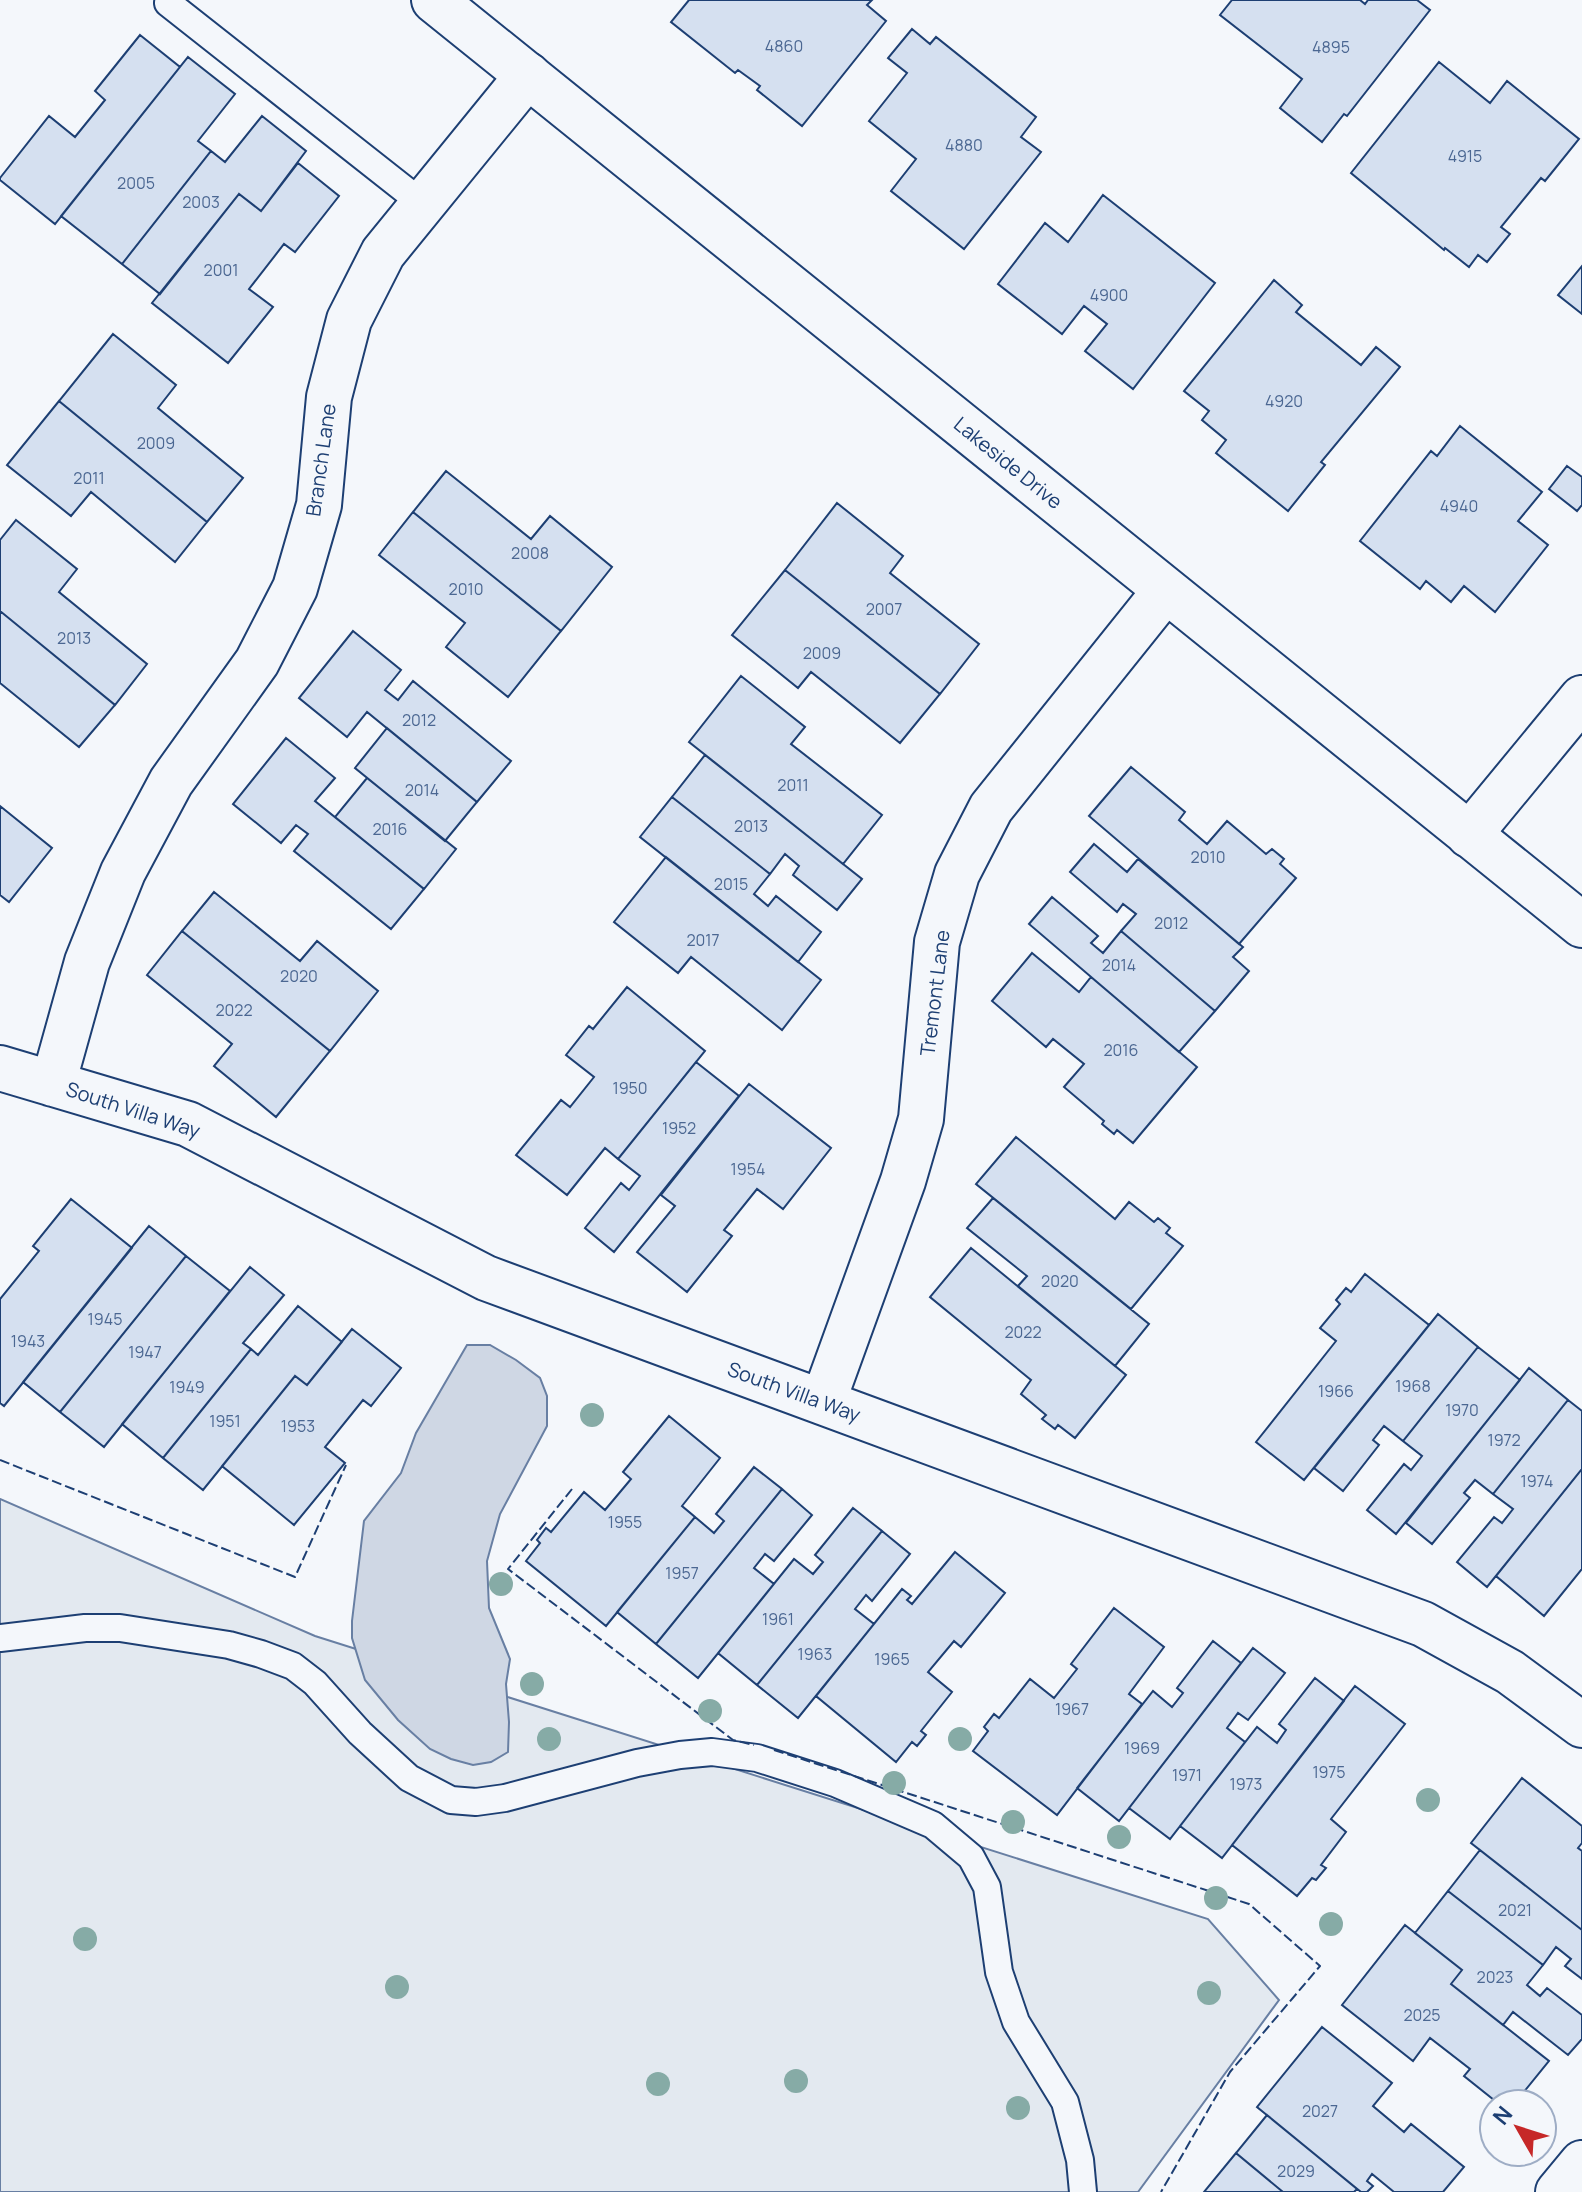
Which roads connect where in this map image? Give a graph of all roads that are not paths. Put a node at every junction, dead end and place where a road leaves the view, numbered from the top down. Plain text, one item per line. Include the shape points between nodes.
1 (434, 0) edge
2 (168, 3) dead end
3 (528, 75) junction
4 (423, 204) junction
5 (1165, 591) junction
6 (1582, 698) edge
7 (1469, 835) junction
8 (1582, 925) edge
9 (0, 1068) edge
10 (53, 1084) junction
11 (823, 1402) junction
12 (0, 1638) edge
13 (1582, 1725) edge
14 (1582, 2163) edge
15 (1083, 2192) edge
16 (1558, 2192) edge

1 - 3 street, Lakeside Drive
2 - 4 lane
3 - 4 street, Branch Lane
3 - 5 street, Lakeside Drive
4 - 10 street, Branch Lane via 383,253 349,320 329,397 319,505 295,588 257,662 171,782 123,872 87,962
5 - 7 street, Lakeside Drive
5 - 11 street, Tremont Lane via 991,808 957,874 937,942 921,1119
6 - 7 street
7 - 8 street, Lakeside Drive
9 - 10 street, South Villa Way
10 - 11 street, South Villa Way via 188,1124 486,1278
11 - 13 street, South Villa Way via 1423,1624 1510,1672
12 - 15 lane via 120,1628 229,1645 272,1658 315,1683 409,1778 451,1800 505,1798 637,1763 712,1752 757,1758 835,1783 933,1825 971,1857 987,1887 999,1972 1016,2022 1065,2102
14 - 16 street

